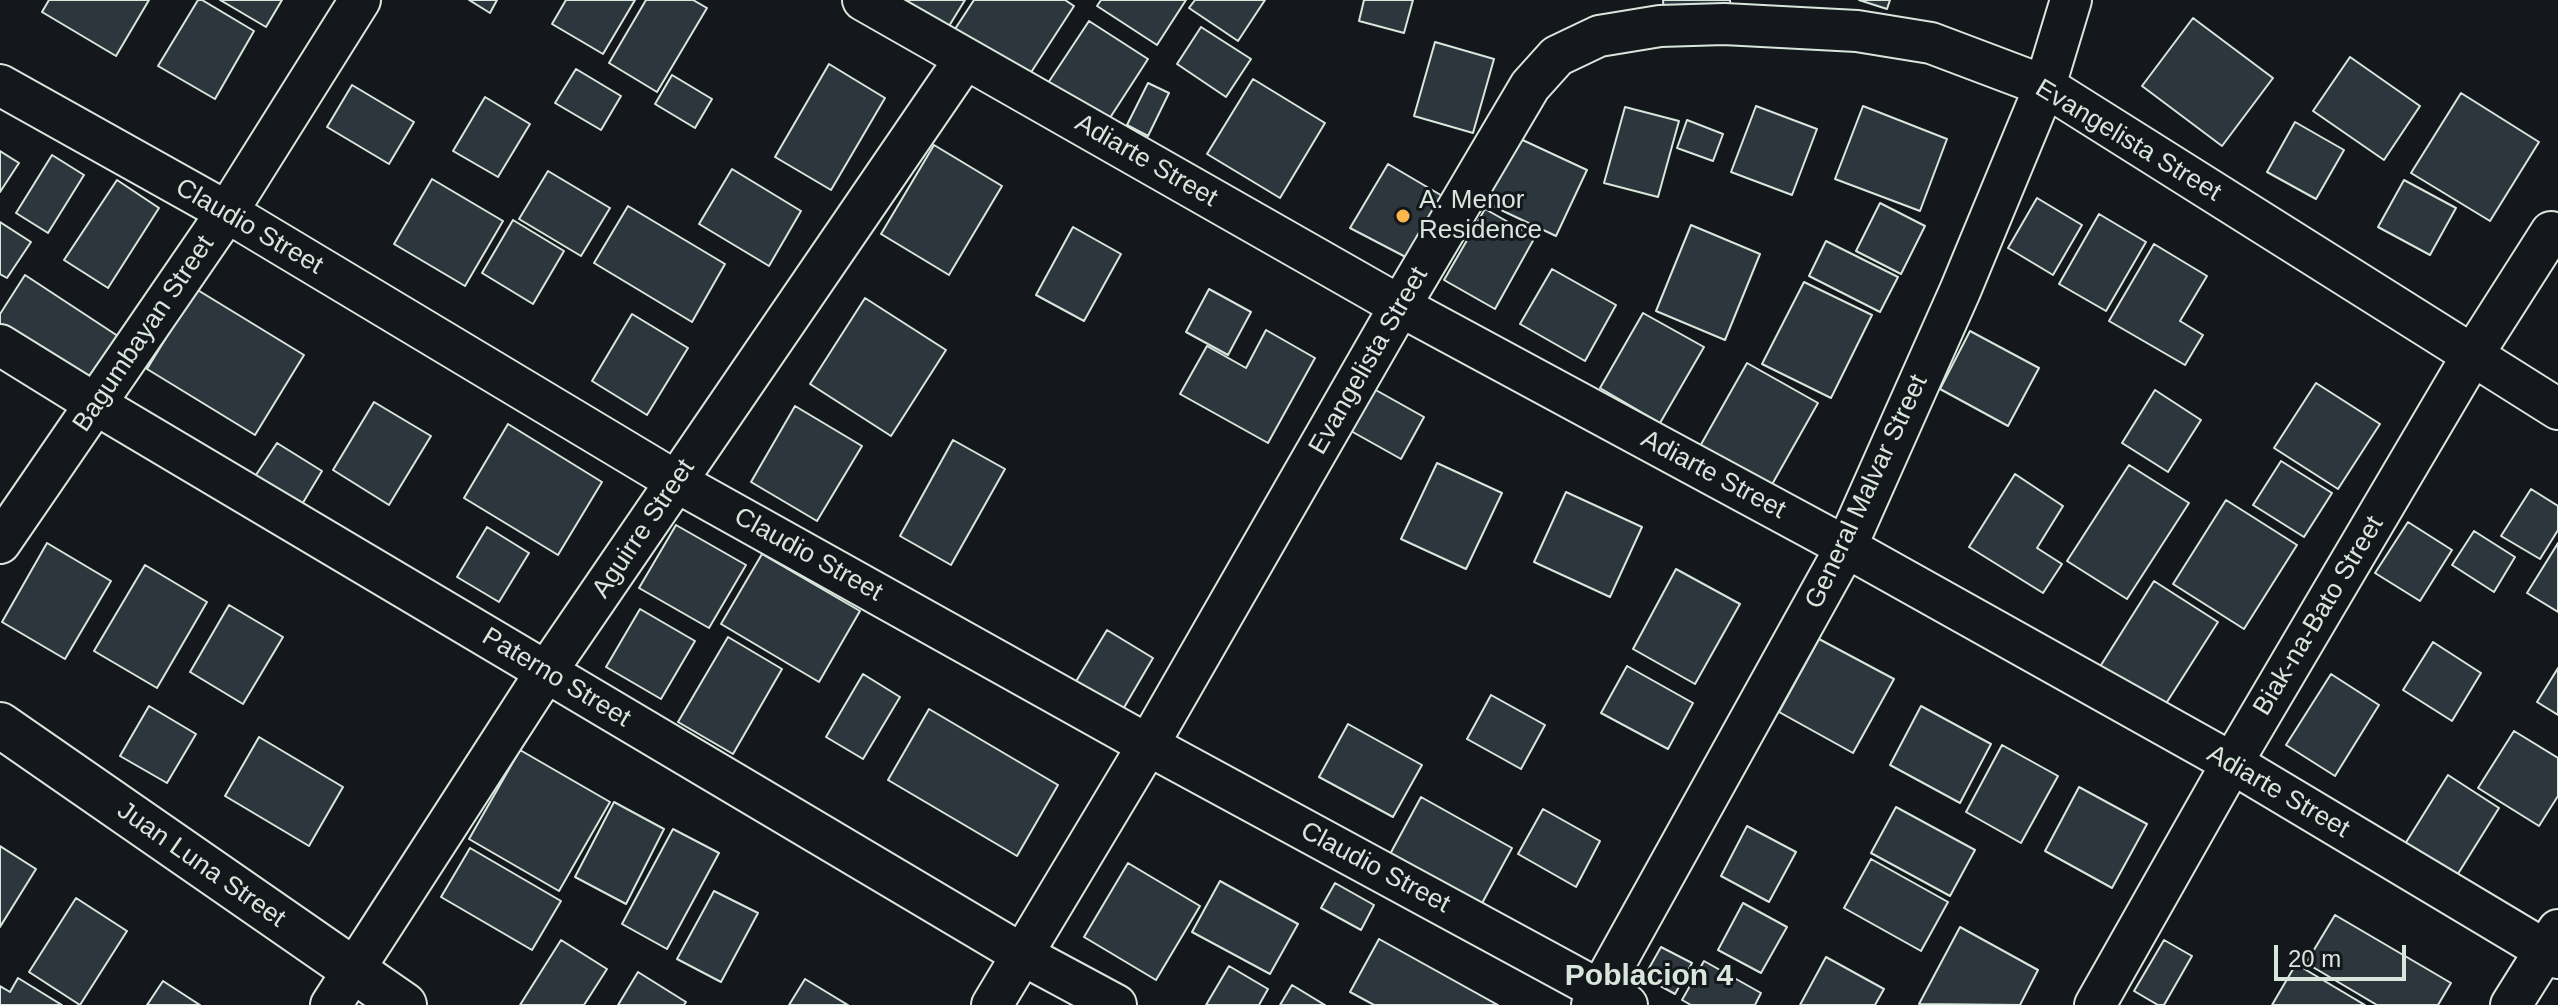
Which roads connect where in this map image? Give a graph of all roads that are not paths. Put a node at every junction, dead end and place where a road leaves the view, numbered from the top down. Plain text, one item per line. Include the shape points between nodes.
1 (360, 0) edge
2 (863, 0) edge
3 (2071, 0) edge
4 (965, 59) junction
5 (0, 85) edge
6 (2045, 86) junction
7 (227, 212) junction
8 (2551, 232) dead end
9 (1400, 306) junction
10 (0, 345) edge
11 (2472, 356) junction
12 (97, 405) junction
13 (2558, 409) edge
14 (677, 482) junction
15 (0, 543) edge
16 (1846, 547) junction
17 (546, 672) junction
18 (0, 725) edge
19 (1148, 745) junction
20 (2232, 763) junction
21 (2554, 946) edge
22 (1023, 955) junction
23 (342, 988) edge
24 (1607, 1000) edge
25 (404, 1005) edge
26 (992, 1005) edge
27 (1116, 1005) edge
28 (2095, 1005) edge
29 (2511, 1005) edge

1 - 7 street, Bagumbayan Street
2 - 4 street, Adiarte Street
3 - 6 street, General Malvar Street
4 - 9 street, Adiarte Street
4 - 14 street, Aguirre Street
5 - 7 street, Claudio Street
6 - 9 street, Evangelista Street via 1931,43 1857,31 1724,24 1660,26 1599,36 1557,56 1530,86
6 - 11 street, Evangelista Street
6 - 16 street, General Malvar Street
7 - 12 street, Bagumbayan Street
7 - 14 street, Claudio Street
8 - 11 street, Biak-na-Bato Street
9 - 16 street, Adiarte Street
9 - 19 street, Evangelista Street
10 - 12 street, Paterno Street
11 - 13 street, Evangelista Street
11 - 20 street, Biak-na-Bato Street
12 - 15 street, Bagumbayan Street
12 - 17 street, Paterno Street
14 - 17 street, Aguirre Street
14 - 19 street, Claudio Street
16 - 20 street, Adiarte Street
16 - 24 street, General Malvar Street
17 - 22 street, Paterno Street
17 - 23 street, Aguirre Street
18 - 23 street, Juan Luna Street
19 - 22 street, Evangelista Street
19 - 24 street, Claudio Street
20 - 21 street, Adiarte Street
20 - 28 street, Biak-na-Bato Street
21 - 29 street
22 - 26 street, Evangelista Street
22 - 27 street, Paterno Street
23 - 25 street, Juan Luna Street

